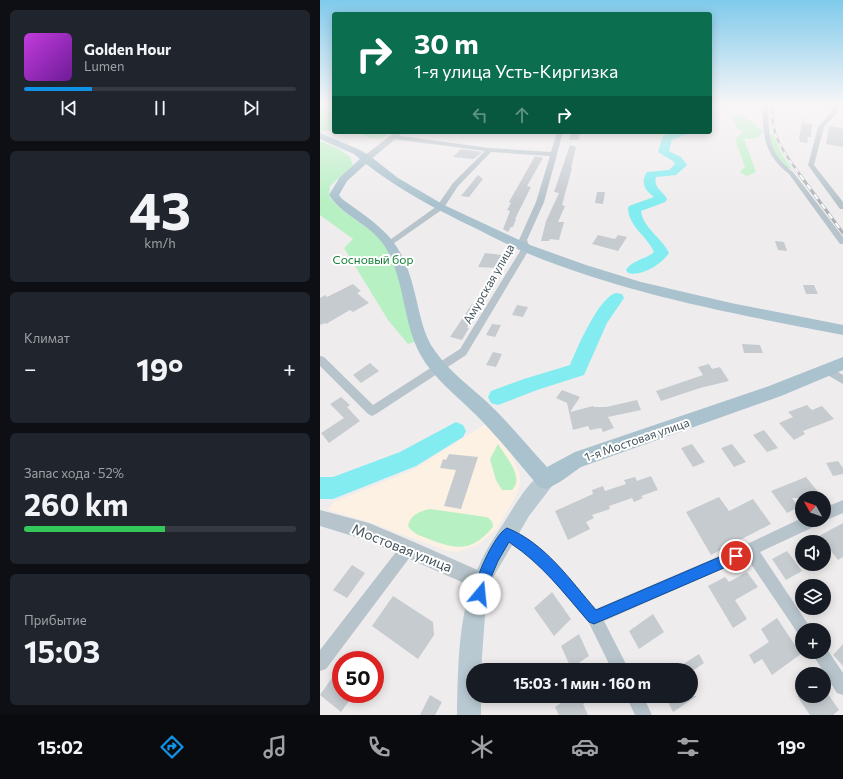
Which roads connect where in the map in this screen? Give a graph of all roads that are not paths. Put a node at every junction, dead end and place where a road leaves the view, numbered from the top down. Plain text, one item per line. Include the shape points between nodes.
1 (323, 137) edge
2 (393, 137) edge
3 (411, 137) edge
4 (559, 137) edge
5 (767, 137) edge
6 (818, 137) edge
7 (489, 150) junction
8 (554, 154) junction
9 (367, 158) junction
10 (843, 207) edge
11 (440, 208) junction
12 (843, 242) edge
13 (390, 244) junction
14 (526, 248) junction
15 (821, 326) junction
16 (843, 330) edge
17 (843, 337) edge
18 (320, 360) edge
19 (835, 366) edge
20 (439, 368) junction
21 (843, 380) edge
22 (546, 480) junction
23 (843, 506) edge
24 (831, 512) edge
25 (320, 518) edge
26 (798, 527) edge
27 (507, 534) junction
28 (408, 548) junction
29 (750, 550) junction
30 (482, 582) junction
31 (594, 618) junction
32 (799, 623) edge
33 (824, 659) edge
34 (320, 663) edge
35 (617, 663) edge
36 (843, 687) edge
37 (638, 703) edge
38 (469, 715) edge
39 (644, 715) edge

1 - 9 main road
2 - 9 street
3 - 7 street
4 - 8 street, Амурская улица
5 - 12 street via 782,166 791,172 812,204
6 - 10 street via 811,164
7 - 8 street
7 - 11 street via 443,201
8 - 14 street, Амурская улица via 540,202 523,240
9 - 11 main road via 394,180
9 - 13 main road via 346,176 334,195 338,202
11 - 13 street
11 - 14 main road
13 - 20 main road via 403,268 418,332 428,354
14 - 15 main road via 639,286
14 - 20 street, Амурская улица via 463,352
15 - 16 main road
15 - 17 main road
18 - 20 street, Амурская улица via 372,411
19 - 21 street
19 - 22 main road, 1-я Мостовая улица via 775,391 575,461
20 - 22 main road via 483,410
22 - 27 main road, 1-я Мостовая улица via 529,499
23 - 24 street
25 - 28 street, Мостовая улица via 369,532
26 - 29 street
27 - 30 main road, 1-я Мостовая улица
27 - 31 street via 547,563
28 - 30 street, Мостовая улица
28 - 34 street
29 - 31 street
29 - 32 street
30 - 38 main road, 1-я Мостовая улица via 469,656
31 - 35 street
33 - 36 street
37 - 39 street

